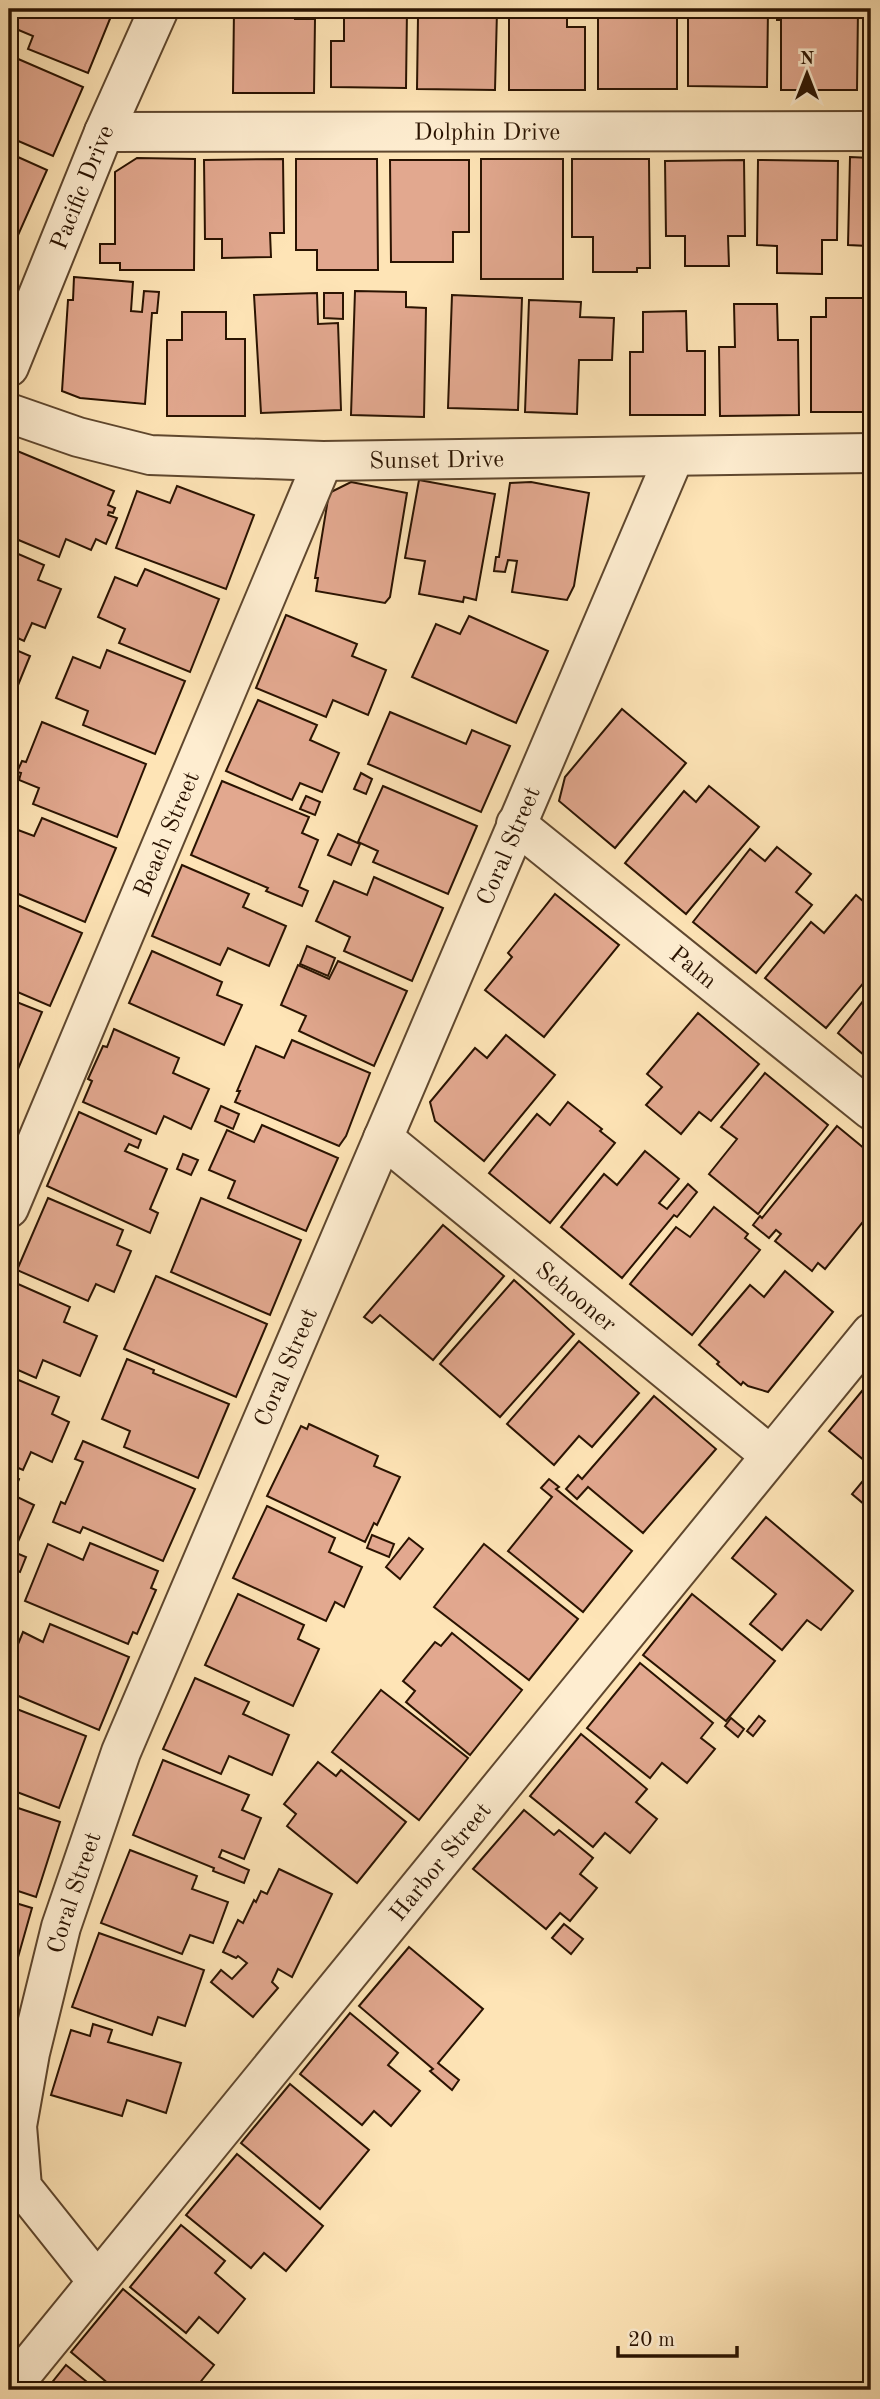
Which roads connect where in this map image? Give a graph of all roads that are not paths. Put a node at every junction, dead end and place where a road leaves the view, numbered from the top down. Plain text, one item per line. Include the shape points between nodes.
1 (159, 9) edge
2 (871, 131) edge
3 (104, 132) junction
4 (9, 367) edge
5 (9, 412) edge
6 (871, 453) edge
7 (674, 457) junction
8 (323, 461) junction
9 (516, 824) junction
10 (871, 1110) edge
11 (383, 1139) junction
12 (9, 1208) edge
13 (871, 1333) edge
14 (770, 1455) junction
15 (97, 2281) junction
16 (9, 2390) edge

1 - 3 street, Pacific Drive
2 - 3 street, Dolphin Drive
3 - 4 street, Pacific Drive
5 - 8 street, Sunset Drive via 78,437 150,455
6 - 7 street, Sunset Drive
7 - 8 street, Sunset Drive
7 - 9 street, Coral Street
8 - 12 street, Beach Street
9 - 10 street, Palm
9 - 11 street, Coral Street
11 - 14 street, Schooner
11 - 15 street, Coral Street via 121,1752 61,1927 17,2126 22,2187
13 - 14 street, Harbor Street
14 - 15 street, Harbor Street
15 - 16 street, Harbor Street

